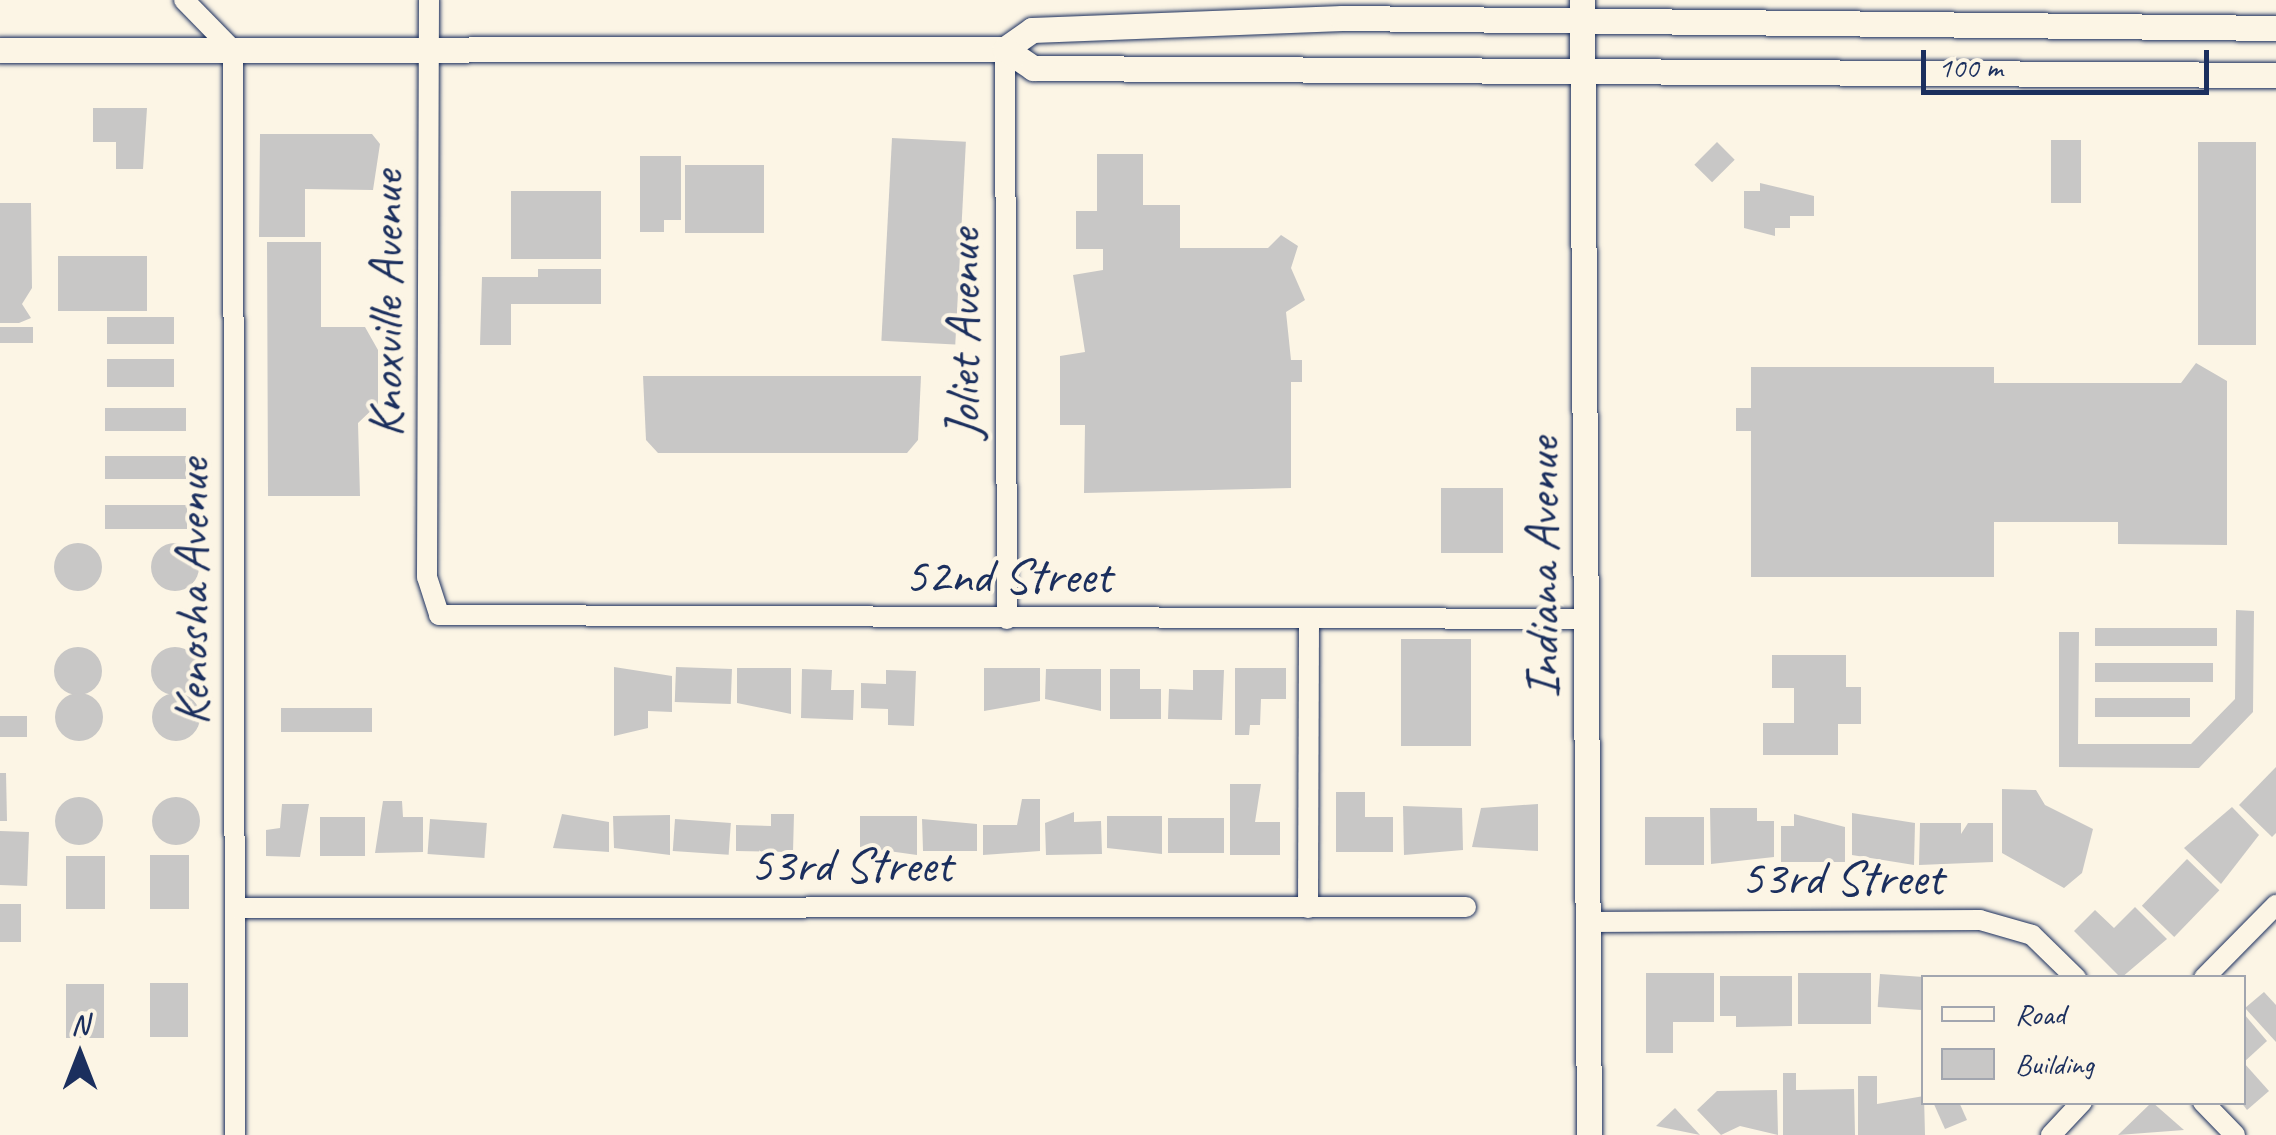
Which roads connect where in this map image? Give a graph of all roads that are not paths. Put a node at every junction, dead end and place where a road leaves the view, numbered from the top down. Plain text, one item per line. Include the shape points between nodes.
1 (184, 0) edge
2 (429, 0) edge
3 (1582, 10) edge
4 (2276, 28) edge
5 (429, 49) junction
6 (1005, 49) junction
7 (0, 50) edge
8 (233, 50) junction
9 (1584, 74) junction
10 (2276, 75) edge
11 (432, 608) joint
12 (1309, 618) junction
13 (1006, 619) junction
14 (1588, 619) junction
15 (2276, 905) edge
16 (1466, 907) dead end
17 (235, 908) junction
18 (1308, 908) junction
19 (1588, 922) junction
20 (2073, 975) edge
21 (2207, 975) edge
22 (2079, 1105) edge
23 (2206, 1105) edge
24 (235, 1135) edge
25 (1588, 1135) edge
26 (2050, 1135) edge
27 (2236, 1135) edge

1 - 8 street
2 - 5 street, Knoxville Avenue
3 - 4 main road
3 - 6 main road via 1032,30
3 - 9 main road, Indiana Avenue
5 - 6 main road
5 - 8 main road
5 - 11 street, Knoxville Avenue
6 - 9 main road via 1033,68
6 - 13 street, Joliet Avenue
7 - 8 main road
8 - 17 street, Kenosha Avenue
9 - 10 main road
9 - 14 main road, Indiana Avenue
11 - 13 street, 52nd Street via 471,619
12 - 13 street, 52nd Street
12 - 14 street, 52nd Street
12 - 18 street
14 - 19 main road, Indiana Avenue
15 - 21 street
16 - 18 street, 53rd Street
17 - 18 street, 53rd Street
17 - 24 street, Kenosha Avenue
19 - 20 street, 53rd Street via 1980,920 2032,935
19 - 25 main road, Indiana Avenue
22 - 26 street
23 - 27 street

